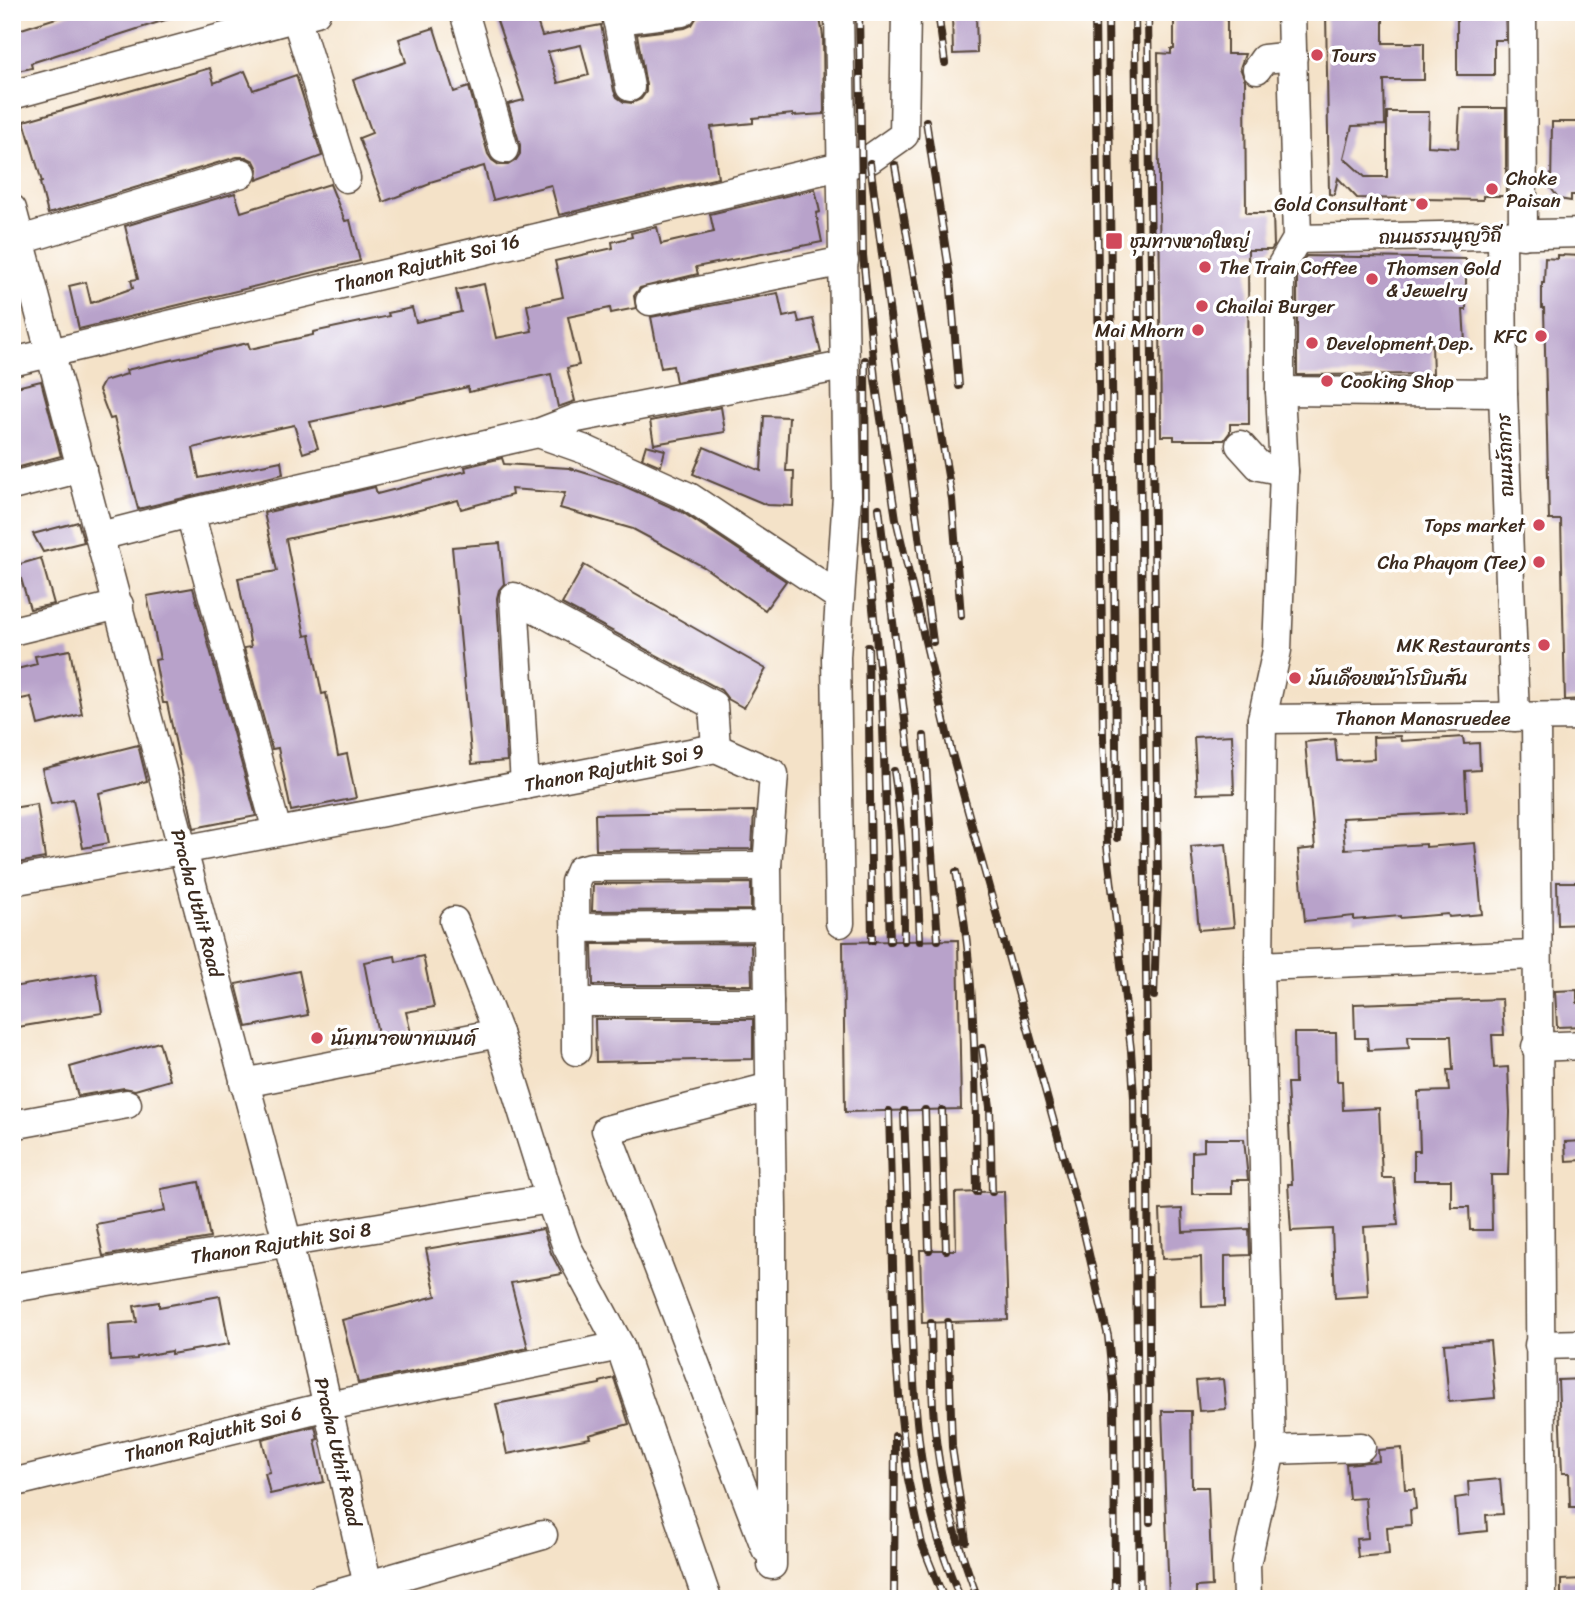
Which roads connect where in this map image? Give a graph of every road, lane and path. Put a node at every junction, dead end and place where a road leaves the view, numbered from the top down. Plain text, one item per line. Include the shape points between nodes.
1 (464, 12) edge
2 (682, 12) edge
3 (839, 12) edge
4 (906, 12) edge
5 (1291, 12) edge
6 (1522, 12) edge
7 (306, 15) edge
8 (617, 16) edge
9 (1293, 56) junction
10 (1257, 69) dead end
11 (630, 87) dead end
12 (12, 95) edge
13 (504, 149) dead end
14 (841, 165) junction
15 (242, 173) dead end
16 (346, 178) dead end
17 (12, 209) edge
18 (1584, 233) edge
19 (1512, 235) junction
20 (1297, 239) junction
21 (21, 240) junction
22 (844, 261) junction
23 (650, 301) dead end
24 (52, 353) junction
25 (12, 362) edge
26 (844, 366) junction
27 (1280, 391) junction
28 (1503, 393) junction
29 (538, 433) junction
30 (1240, 445) dead end
31 (82, 468) junction
32 (1284, 471) junction
33 (12, 486) edge
34 (190, 513) junction
35 (100, 536) junction
36 (838, 596) junction
37 (119, 605) junction
38 (12, 631) edge
39 (1584, 716) edge
40 (1525, 717) junction
41 (1262, 719) junction
42 (716, 748) junction
43 (525, 785) junction
44 (277, 831) junction
45 (184, 850) junction
46 (767, 866) junction
47 (12, 881) edge
48 (454, 921) dead end
49 (840, 923) dead end
50 (768, 926) junction
51 (576, 928) junction
52 (1536, 955) junction
53 (1259, 966) junction
54 (576, 1002) junction
55 (769, 1002) junction
56 (498, 1033) junction
57 (1584, 1045) edge
58 (1536, 1046) junction
59 (576, 1051) dead end
60 (244, 1083) junction
61 (770, 1087) junction
62 (127, 1104) dead end
63 (12, 1125) edge
64 (550, 1199) junction
65 (288, 1242) junction
66 (12, 1288) edge
67 (1584, 1344) edge
68 (1539, 1345) junction
69 (620, 1346) junction
70 (328, 1406) junction
71 (1361, 1447) dead end
72 (1271, 1450) junction
73 (12, 1483) edge
74 (543, 1535) dead end
75 (369, 1592) edge
76 (320, 1599) edge
77 (708, 1599) edge
78 (1247, 1599) edge
79 (1542, 1599) edge

1 - 13 street
2 - 8 street
3 - 14 street
4 - 14 street, Thanon Rajuthit Soi 16 via 904,135 870,159
5 - 9 street
6 - 19 street, ถนนรัถการ
7 - 12 street
7 - 16 street
8 - 11 street
9 - 10 street via 1264,60
9 - 20 street
14 - 22 street
14 - 24 street, Thanon Rajuthit Soi 16
15 - 21 street
17 - 21 street, Pracha Uthit Road
18 - 19 street, ถนนธรรมนูญวิถี
19 - 20 street, ถนนธรรมนูญวิถี
19 - 28 street, ถนนรัถการ
20 - 27 street via 1280,268
21 - 24 street, Pracha Uthit Road
22 - 23 street
22 - 26 street
24 - 25 street, Thanon Rajuthit Soi 16
24 - 31 street, Pracha Uthit Road
26 - 29 street via 577,418
26 - 36 street via 847,496
27 - 28 street
27 - 32 street
28 - 40 street, ถนนรัถการ
29 - 34 street
29 - 36 street via 689,497
30 - 32 street via 1259,466
31 - 33 street
31 - 35 street, Pracha Uthit Road
32 - 41 street via 1277,650
34 - 35 street
34 - 44 street
35 - 37 street, Pracha Uthit Road
36 - 49 street
37 - 38 street
37 - 45 street, Pracha Uthit Road
39 - 40 street, Thanon Manasruedee
40 - 41 street, Thanon Manasruedee
40 - 52 street, ถนนรัถการ
41 - 53 street
42 - 43 street, Thanon Rajuthit Soi 9
42 - 43 street via 713,705 514,597
42 - 46 street, Thanon Rajuthit Soi 9 via 775,774
43 - 44 street, Thanon Rajuthit Soi 9
44 - 45 street, Thanon Rajuthit Soi 9
45 - 47 street, Thanon Rajuthit Soi 9
45 - 60 street, Pracha Uthit Road
46 - 50 street, Thanon Rajuthit Soi 9
46 - 51 street via 585,868 575,882
48 - 56 street
50 - 51 street
50 - 55 street, Thanon Rajuthit Soi 9
51 - 54 street
52 - 53 street
52 - 58 street, ถนนรัถการ
53 - 72 street
54 - 55 street
54 - 59 street
55 - 61 street, Thanon Rajuthit Soi 9
56 - 60 street
56 - 64 street
57 - 58 street
58 - 68 street, ถนนรัถการ
60 - 65 street, Pracha Uthit Road
61 - 61 street, Thanon Rajuthit Soi 9 via 772,1209 772,1565 606,1130
62 - 63 street
64 - 65 street, Thanon Rajuthit Soi 8
64 - 69 street via 567,1247
65 - 66 street, Thanon Rajuthit Soi 8
65 - 70 street, Pracha Uthit Road
67 - 68 street
68 - 79 street, ถนนรัถการ
69 - 70 street, Thanon Rajuthit Soi 6
69 - 77 street
70 - 73 street, Thanon Rajuthit Soi 6
70 - 75 street, Pracha Uthit Road
71 - 72 street
72 - 78 street via 1246,1565
74 - 75 street
75 - 76 street

